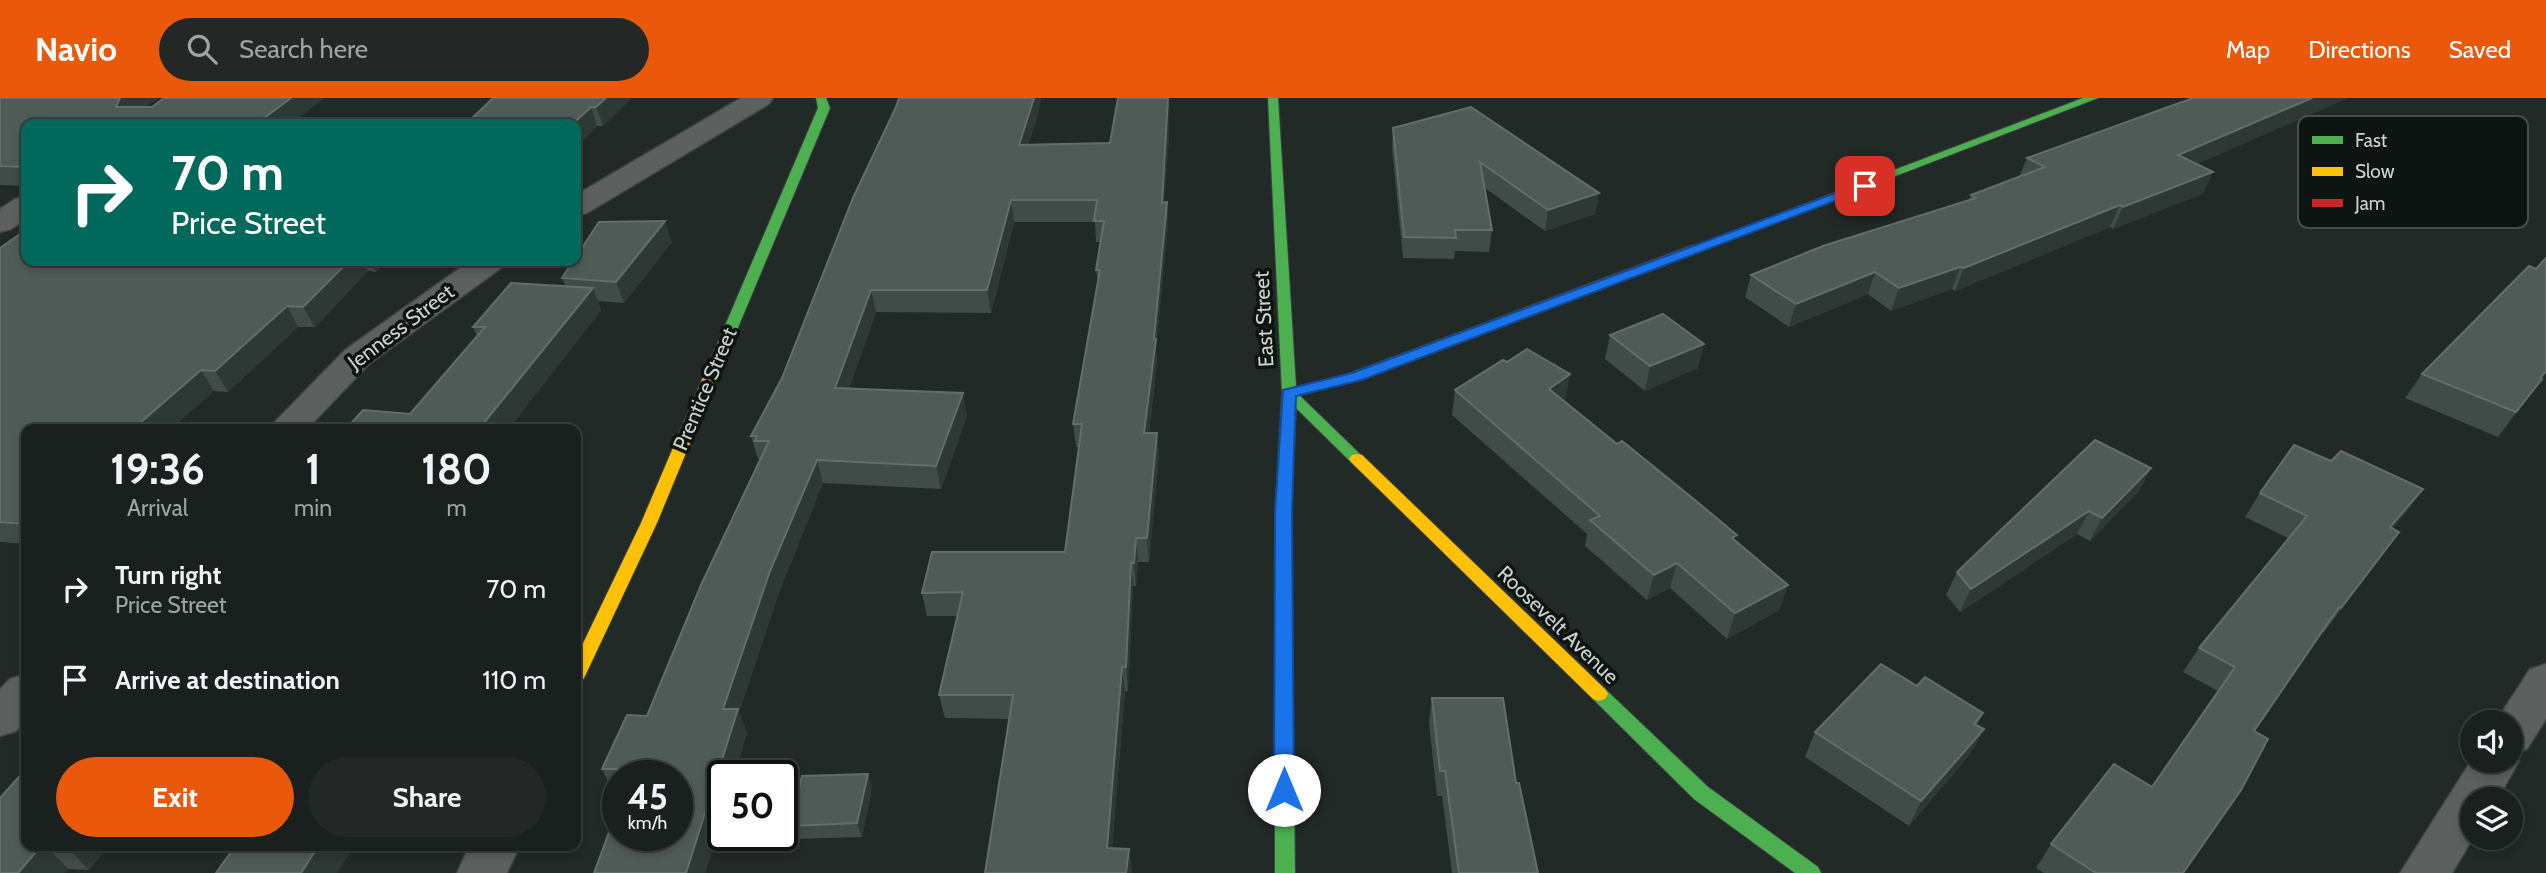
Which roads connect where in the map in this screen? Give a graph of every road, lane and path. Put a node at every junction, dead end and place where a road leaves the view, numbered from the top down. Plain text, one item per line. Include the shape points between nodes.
1 (760, 98) edge
2 (821, 98) edge
3 (1273, 98) edge
4 (2093, 98) edge
5 (581, 204) edge
6 (21, 208) edge
7 (0, 223) edge
8 (483, 266) edge
9 (1289, 393) junction
10 (291, 424) edge
11 (581, 666) edge
12 (2546, 681) edge
13 (21, 696) edge
14 (2523, 717) edge
15 (0, 718) edge
16 (2488, 773) edge
17 (492, 851) edge
18 (482, 873) edge
19 (1284, 873) edge
20 (1811, 873) edge
21 (2425, 873) edge

1 - 5 street
2 - 11 street, Prentice Street via 824,108 649,523
3 - 9 street, East Street
4 - 9 street via 1357,376
6 - 7 street
8 - 10 street, Jenness Street via 358,357
9 - 19 street, East Street via 1283,512
9 - 20 street, Roosevelt Avenue via 1701,793
12 - 14 street
13 - 15 street
16 - 21 street
17 - 18 street

